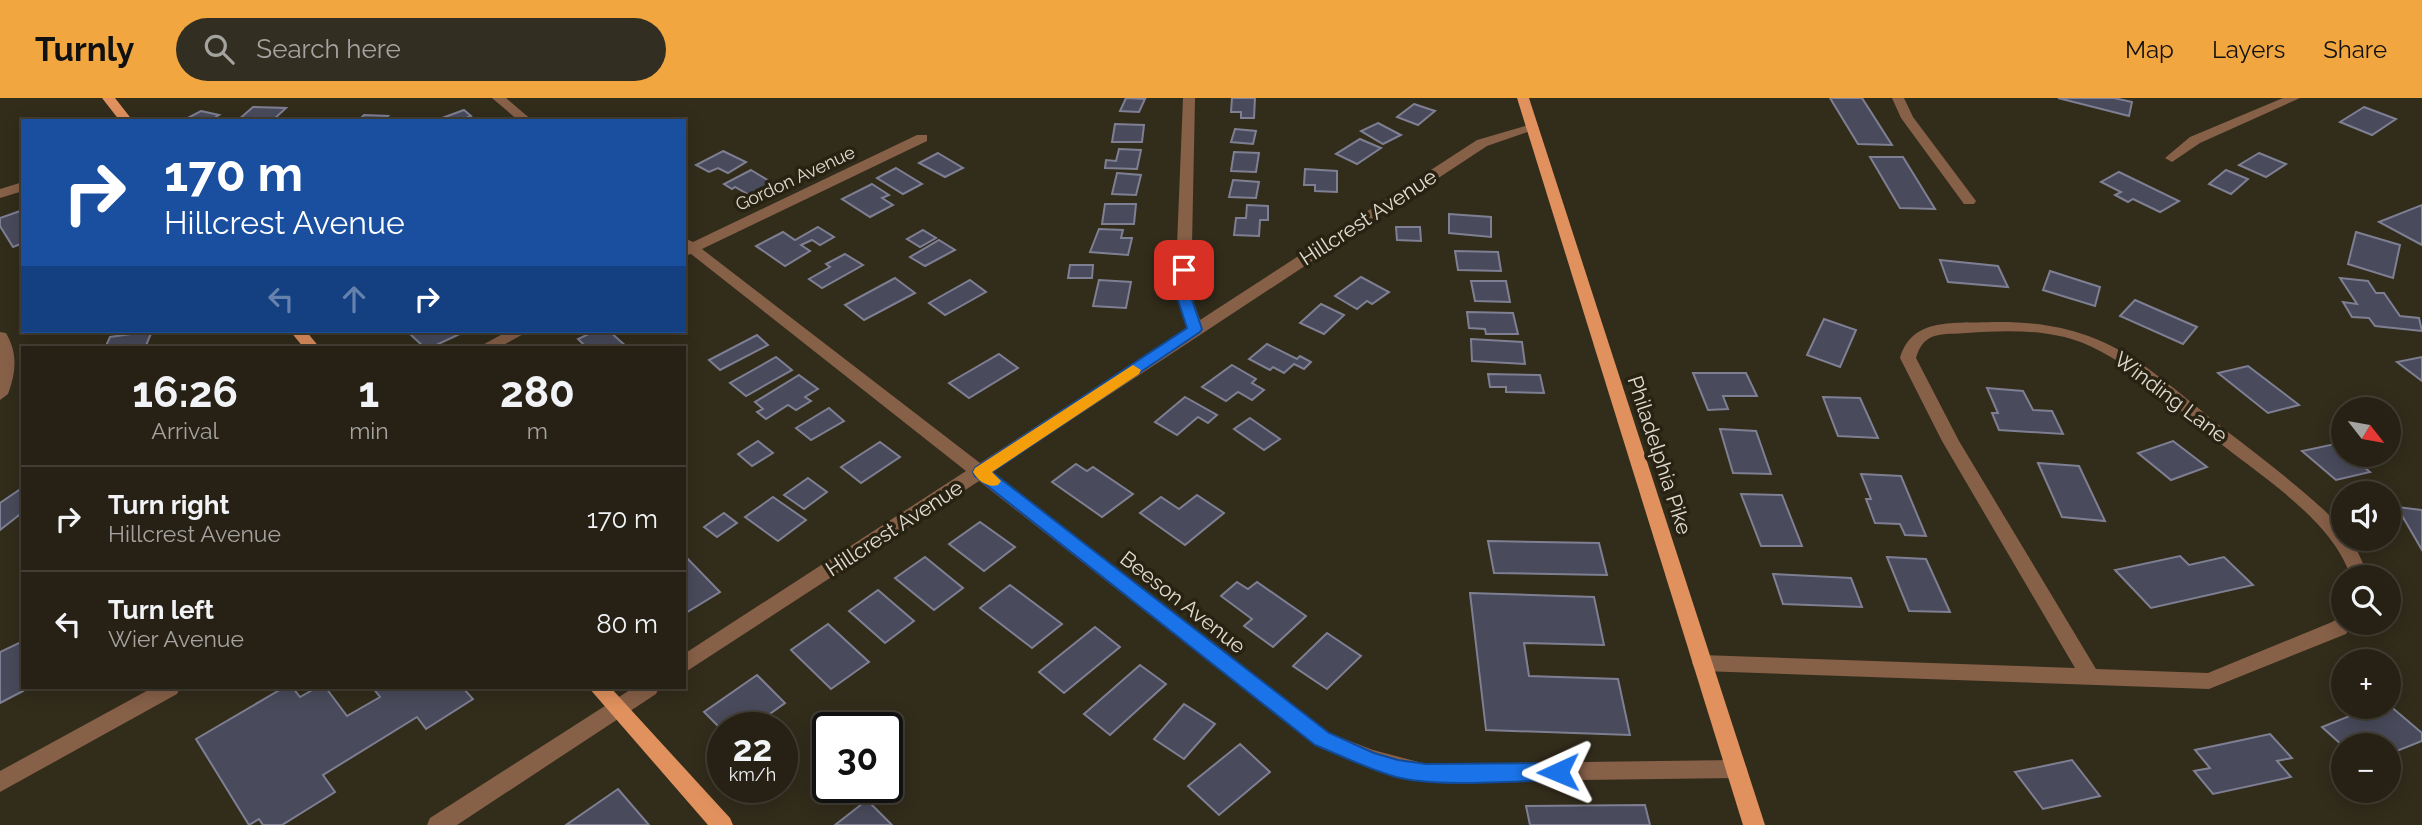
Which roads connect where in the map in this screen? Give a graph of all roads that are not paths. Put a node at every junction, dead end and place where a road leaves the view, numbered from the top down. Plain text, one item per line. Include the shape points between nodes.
1 (108, 98) edge
2 (498, 98) edge
3 (1189, 98) edge
4 (1522, 98) edge
5 (1898, 98) edge
6 (2294, 98) edge
7 (125, 119) edge
8 (524, 119) edge
9 (1532, 128) junction
10 (922, 138) dead end
11 (2172, 158) dead end
12 (21, 187) edge
13 (0, 194) edge
14 (1969, 201) dead end
15 (687, 247) edge
16 (1195, 329) junction
17 (517, 333) edge
18 (0, 338) edge
19 (489, 346) edge
20 (0, 394) edge
21 (981, 472) junction
22 (2358, 565) edge
23 (2331, 631) edge
24 (1702, 663) junction
25 (686, 664) edge
26 (2090, 676) junction
27 (168, 689) edge
28 (600, 689) edge
29 (647, 689) edge
30 (617, 709) junction
31 (1736, 769) junction
32 (0, 782) edge
33 (438, 825) edge
34 (722, 825) edge
35 (1754, 825) edge

1 - 7 main road
2 - 8 street
3 - 16 street via 1183,294
4 - 9 main road, Philadelphia Pike
5 - 14 street via 1907,118
6 - 11 street via 2195,140
9 - 16 street, Hillcrest Avenue via 1482,143
9 - 24 main road, Philadelphia Pike
10 - 15 street, Gordon Avenue
12 - 13 street
15 - 21 street, Beeson Avenue
16 - 21 street, Hillcrest Avenue
17 - 19 street
18 - 20 street via 8,358
21 - 25 street, Hillcrest Avenue
21 - 31 street, Beeson Avenue via 1304,726 1357,755 1426,773
22 - 26 street, Winding Lane via 2332,528 2284,485 2129,361 2087,339 2037,327 1925,331 1910,344 1908,358 1951,441
23 - 26 street via 2209,681
24 - 26 street
24 - 31 main road, Philadelphia Pike
27 - 32 street
28 - 30 main road
29 - 30 street
30 - 33 street
30 - 34 main road
31 - 35 main road, Philadelphia Pike

